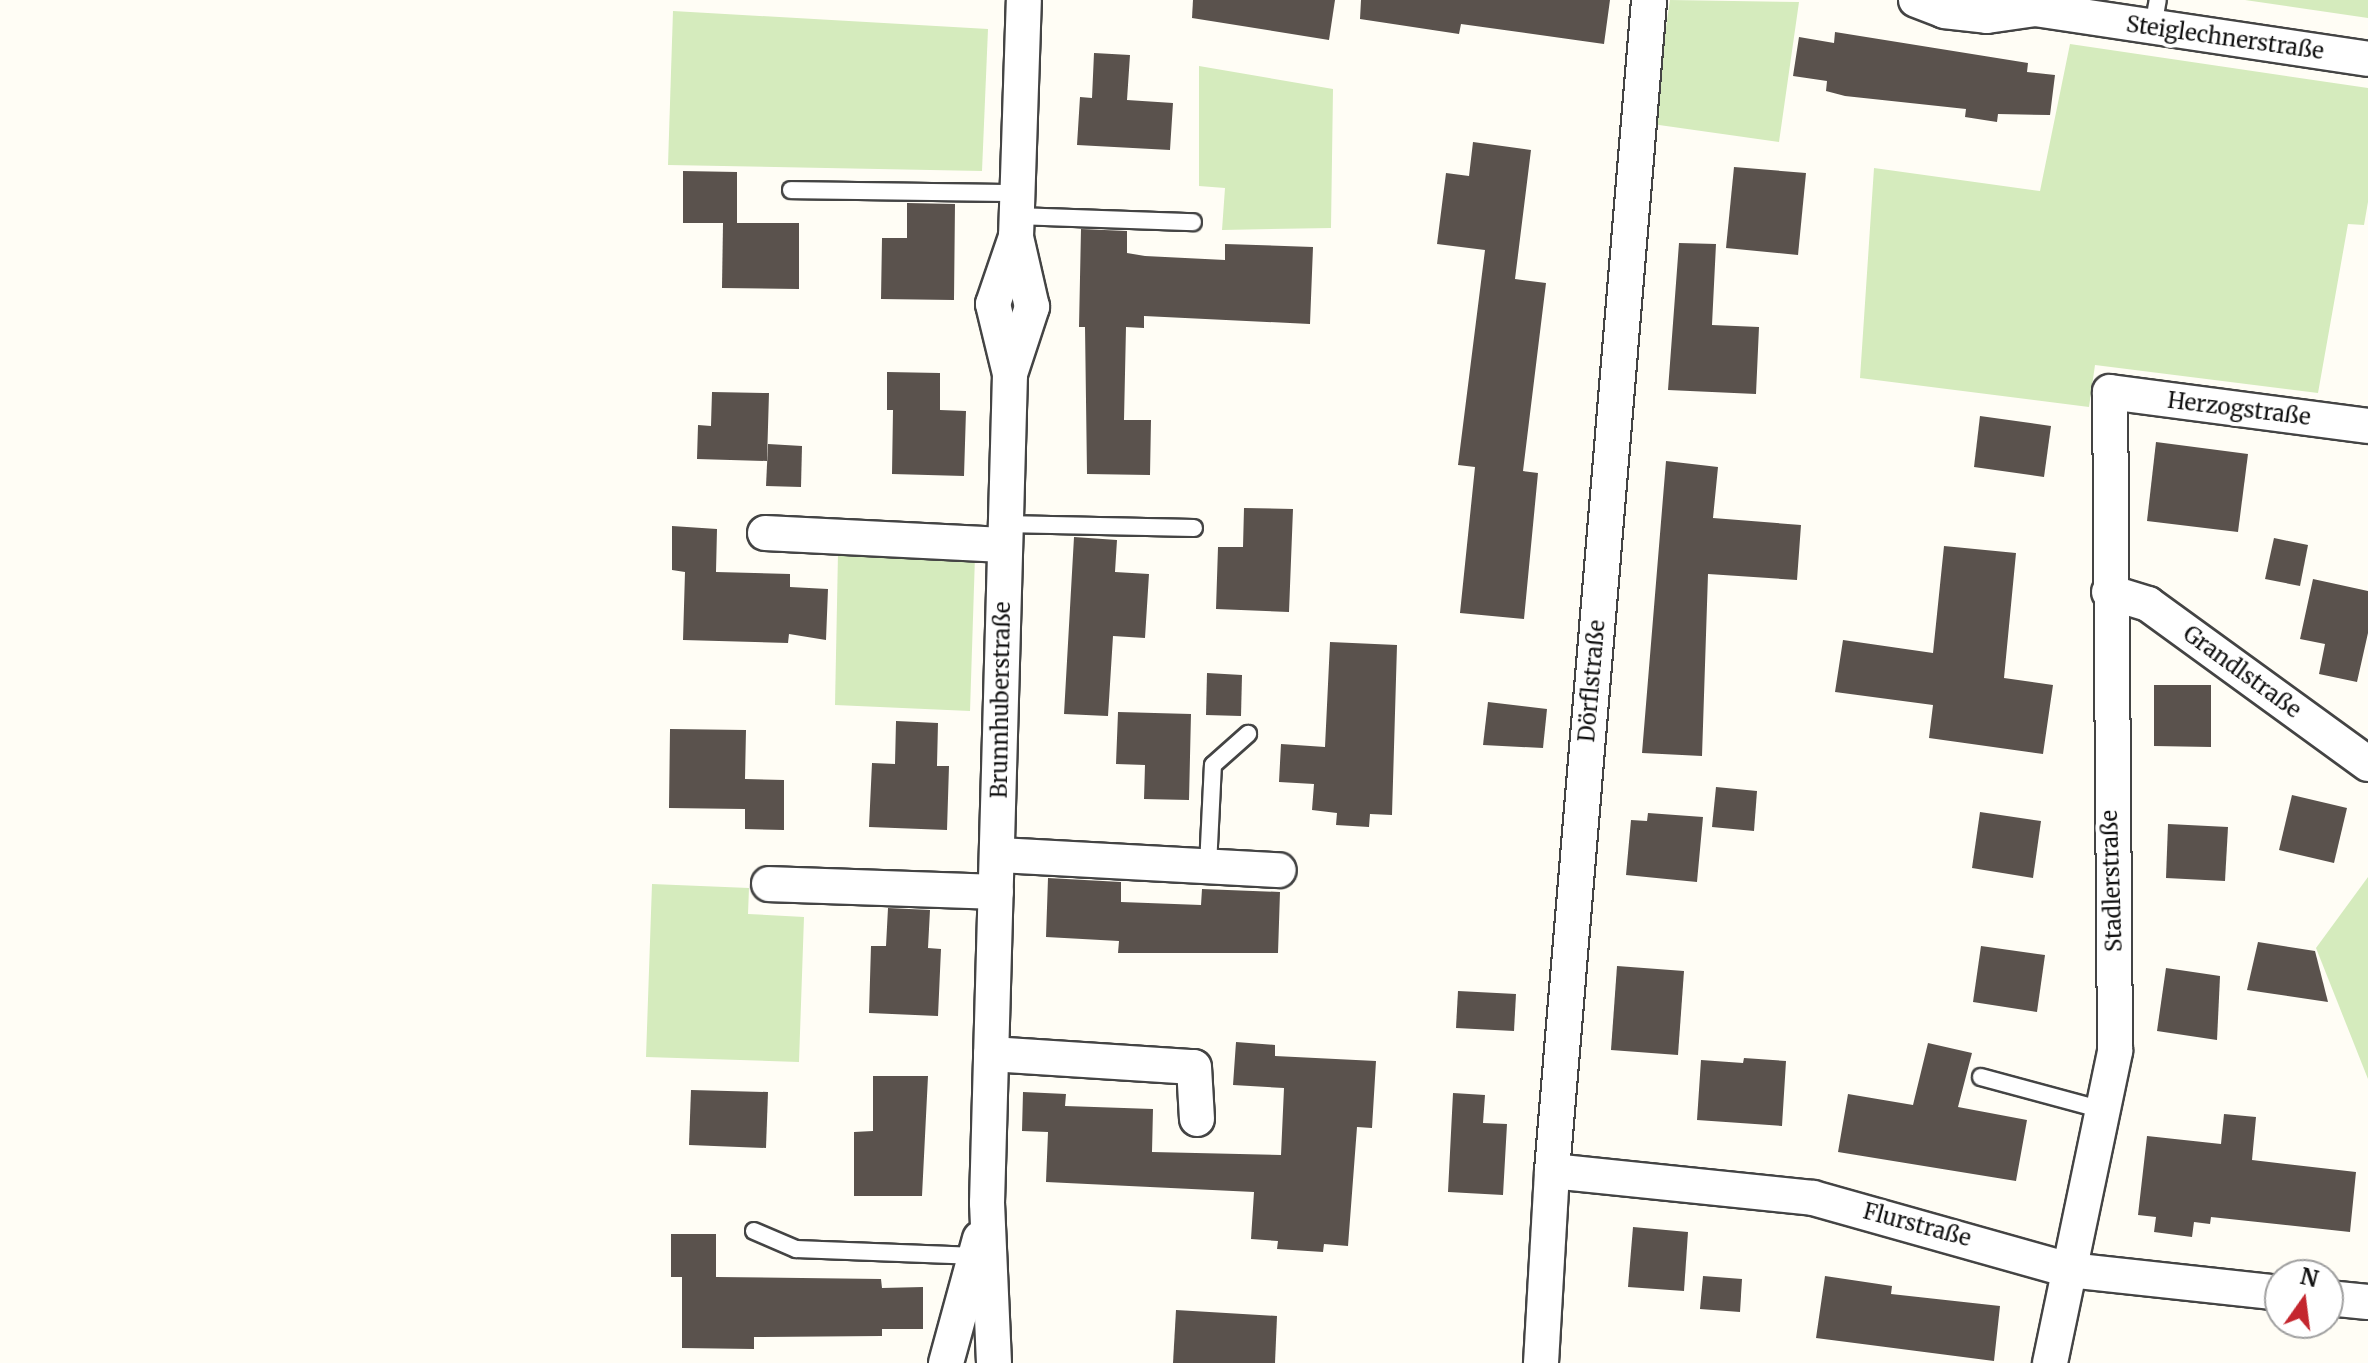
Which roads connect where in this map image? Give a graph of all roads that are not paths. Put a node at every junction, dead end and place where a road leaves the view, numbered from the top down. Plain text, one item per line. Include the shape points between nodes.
1 (1024, 0) edge
2 (1649, 0) edge
3 (1916, 0) edge
4 (2026, 5) edge
5 (2156, 14) edge
6 (2368, 59) edge
7 (791, 190) dead end
8 (1017, 215) junction
9 (1193, 222) dead end
10 (2110, 392) joint
11 (2368, 426) edge
12 (1194, 528) dead end
13 (765, 533) dead end
14 (1004, 535) junction
15 (2109, 592) junction
16 (1248, 734) dead end
17 (2368, 764) edge
18 (998, 855) junction
19 (1208, 866) junction
20 (1279, 870) dead end
21 (769, 884) dead end
22 (996, 892) junction
23 (991, 1054) junction
24 (1981, 1077) dead end
25 (2103, 1110) junction
26 (1197, 1119) dead end
27 (1552, 1171) junction
28 (754, 1231) dead end
29 (983, 1256) junction
30 (2069, 1270) junction
31 (2264, 1291) edge
32 (2344, 1300) edge
33 (2368, 1302) edge
34 (946, 1363) edge
35 (994, 1363) edge
36 (1541, 1363) edge
37 (2050, 1363) edge

1 - 8 street, Brunnhuberstraße
2 - 27 street, Dörflstraße
3 - 4 street, Steiglechnerstraße via 1944,11 1987,16
4 - 5 street, Steiglechnerstraße
5 - 6 street, Steiglechnerstraße
7 - 8 lane
8 - 9 lane
8 - 14 street, Brunnhuberstraße via 993,304 1010,374
10 - 11 street, Herzogstraße
10 - 15 street, Stadlerstraße
12 - 14 lane
13 - 14 street
14 - 18 street, Brunnhuberstraße
15 - 17 street, Grandlstraße via 2148,604
15 - 25 street, Stadlerstraße via 2116,1001 2115,1051
16 - 19 lane via 1213,765
18 - 19 street
18 - 22 street, Brunnhuberstraße
19 - 20 street
21 - 22 street
22 - 23 street, Brunnhuberstraße
23 - 26 street via 1194,1067
23 - 29 street, Brunnhuberstraße
24 - 25 lane
25 - 30 street, Stadlerstraße
27 - 30 street, Flurstraße via 1813,1198
27 - 36 street, Dörflstraße
28 - 29 lane via 796,1249
29 - 34 street, Brunnhuberstraße via 958,1305
29 - 35 street, Brunnhuberstraße
30 - 31 street, Flurstraße
30 - 37 street, Stadlerstraße
32 - 33 street

